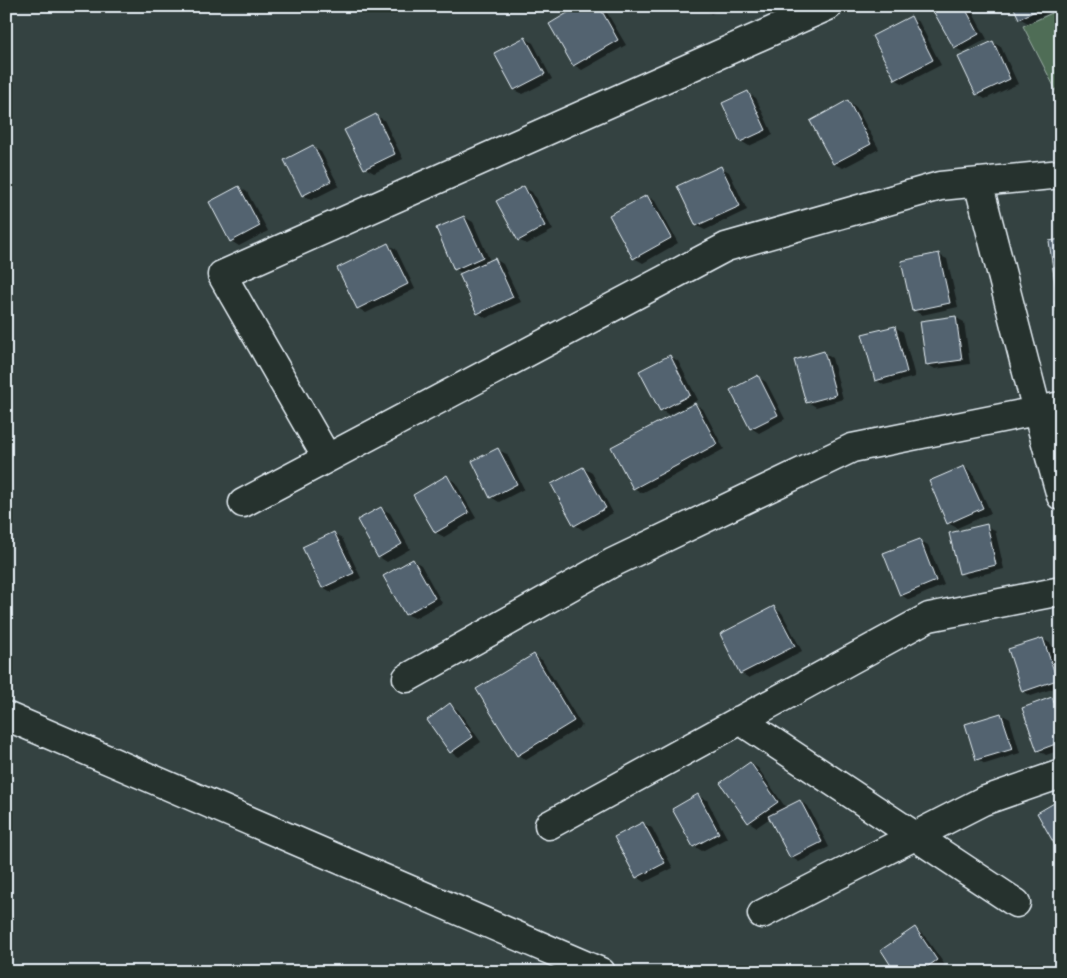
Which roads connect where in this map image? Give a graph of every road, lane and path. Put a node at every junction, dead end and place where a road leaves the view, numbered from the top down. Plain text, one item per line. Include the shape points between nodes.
1 (828, 6) edge
2 (1061, 174) edge
3 (978, 182) junction
4 (1049, 408) edge
5 (327, 458) junction
6 (1061, 496) edge
7 (243, 503) dead end
8 (1061, 592) edge
9 (407, 678) dead end
10 (6, 716) edge
11 (740, 720) junction
12 (1061, 774) edge
13 (549, 826) dead end
14 (914, 835) junction
15 (1016, 903) dead end
16 (762, 914) dead end
17 (601, 972) edge

1 - 5 street via 222,275
2 - 3 street
3 - 4 street
3 - 5 street via 940,186 726,247
4 - 6 street
4 - 9 street via 852,448 612,563
5 - 7 street
8 - 11 street via 929,617
10 - 17 street
11 - 13 street
11 - 14 street
12 - 14 street via 983,801
14 - 15 street
14 - 16 street

